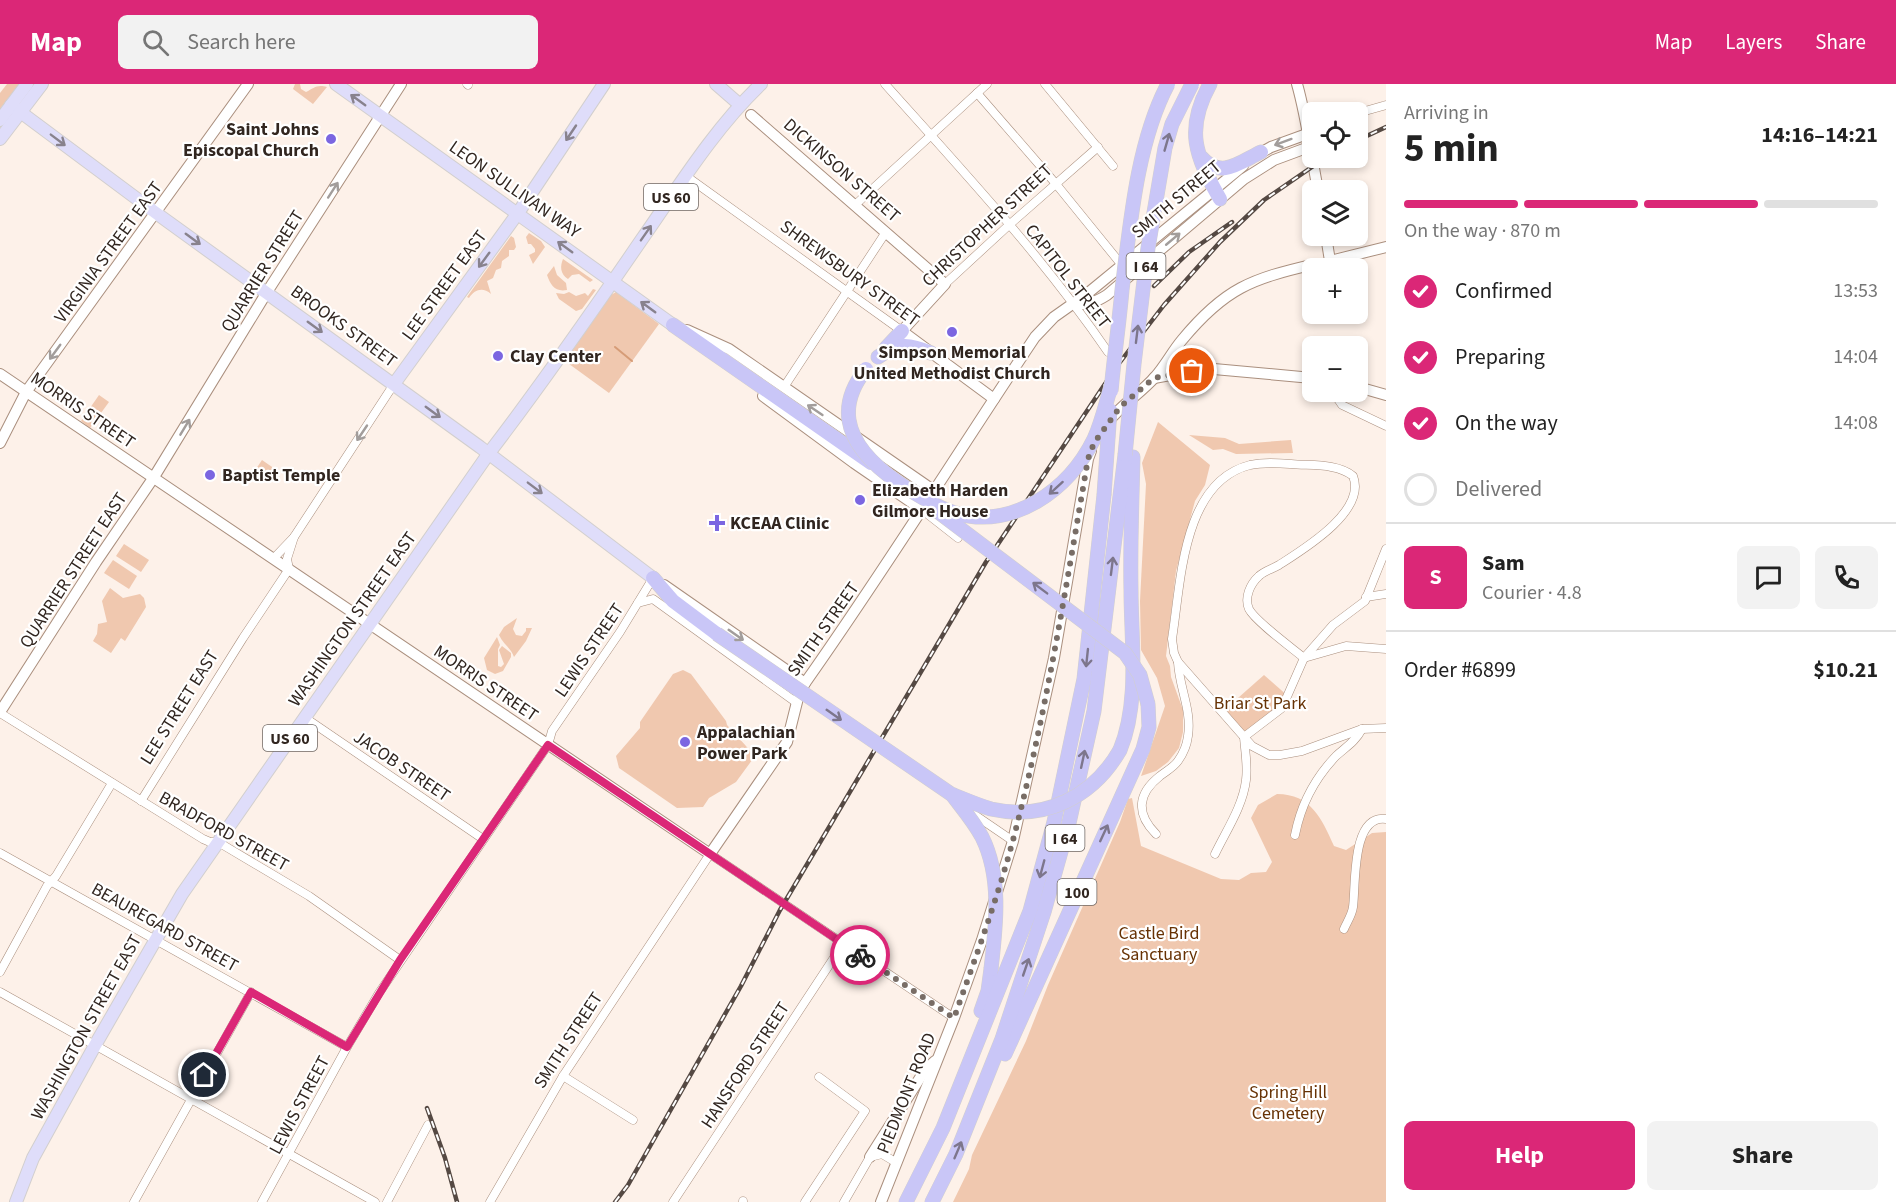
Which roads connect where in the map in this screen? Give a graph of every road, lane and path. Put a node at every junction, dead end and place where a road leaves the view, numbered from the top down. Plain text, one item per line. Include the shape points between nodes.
1 (27, 84) edge
2 (42, 84) edge
3 (248, 84) edge
4 (336, 84) edge
5 (401, 84) edge
6 (604, 84) edge
7 (716, 84) edge
8 (760, 84) edge
9 (885, 84) edge
10 (987, 84) edge
11 (1045, 84) edge
12 (1168, 84) edge
13 (1192, 84) edge
14 (1210, 84) edge
15 (1297, 84) edge
16 (977, 93) junction
17 (1302, 102) edge
18 (739, 105) junction
19 (1386, 105) edge
20 (16, 109) junction
21 (1368, 110) edge
22 (751, 115) joint
23 (381, 116) junction
24 (0, 120) edge
25 (1302, 132) edge
26 (931, 136) junction
27 (0, 139) edge
28 (1098, 147) junction
29 (1302, 150) edge
30 (1261, 152) junction
31 (1201, 157) junction
32 (1113, 166) dead end
33 (686, 176) junction
34 (1056, 184) junction
35 (1217, 194) junction
36 (855, 205) junction
37 (156, 213) junction
38 (518, 213) junction
39 (1009, 225) junction
40 (886, 232) junction
41 (1386, 247) edge
42 (1342, 258) edge
43 (1122, 265) junction
44 (1302, 267) edge
45 (1130, 276) junction
46 (613, 281) junction
47 (945, 284) junction
48 (846, 291) junction
49 (267, 292) junction
50 (1075, 304) junction
51 (673, 325) junction
52 (902, 331) junction
53 (1108, 352) dead end
54 (931, 353) junction
55 (878, 357) junction
56 (0, 374) edge
57 (1302, 377) edge
58 (1154, 378) junction
59 (1112, 383) junction
60 (394, 384) junction
61 (784, 387) junction
62 (1368, 390) edge
63 (26, 392) junction
64 (1386, 395) edge
65 (994, 399) junction
66 (1340, 402) edge
67 (1386, 426) edge
68 (0, 443) edge
69 (489, 453) junction
70 (1129, 455) junction
71 (880, 470) junction
72 (154, 477) junction
73 (933, 490) junction
74 (916, 495) junction
75 (921, 509) junction
76 (294, 537) junction
77 (958, 538) dead end
78 (1386, 549) edge
79 (274, 558) junction
80 (289, 569) junction
81 (653, 578) junction
82 (1386, 594) edge
83 (1366, 597) junction
84 (653, 599) junction
85 (673, 601) junction
86 (639, 603) junction
87 (371, 625) junction
88 (1386, 649) edge
89 (1304, 658) junction
90 (1178, 662) junction
91 (805, 683) junction
92 (797, 703) junction
93 (0, 712) edge
94 (304, 717) junction
95 (1386, 728) edge
96 (1362, 729) junction
97 (1244, 737) junction
98 (548, 745) junction
99 (893, 760) dead end
100 (112, 783) junction
101 (951, 794) junction
102 (141, 801) junction
103 (1386, 819) edge
104 (1156, 834) dead end
105 (1295, 834) dead end
106 (483, 839) junction
107 (1013, 841) junction
108 (218, 842) junction
109 (0, 853) edge
110 (710, 854) junction
111 (1215, 854) dead end
112 (52, 881) junction
113 (1344, 929) dead end
114 (156, 939) junction
115 (843, 944) junction
116 (400, 960) junction
117 (0, 972) edge
118 (0, 992) edge
119 (251, 992) junction
120 (954, 1018) junction
121 (94, 1047) junction
122 (347, 1047) junction
123 (937, 1059) junction
124 (988, 1074) junction
125 (563, 1076) junction
126 (819, 1077) dead end
127 (191, 1099) junction
128 (633, 1120) dead end
129 (428, 1125) dead end
130 (943, 1128) junction
131 (290, 1155) junction
132 (870, 1157) junction
133 (897, 1162) junction
134 (16, 1202) edge
135 (134, 1202) edge
136 (262, 1202) edge
137 (375, 1202) edge
138 (387, 1202) edge
139 (490, 1202) edge
140 (673, 1202) edge
141 (805, 1202) edge
142 (844, 1202) edge
143 (881, 1202) edge
144 (906, 1202) edge
145 (932, 1202) edge

1 - 20 main road
2 - 20 main road
3 - 37 street, VIRGINIA STREET EAST
23 -> 4 main road, LEON SULLIVAN WAY
5 - 23 street, QUARRIER STREET
6 -> 38 main road, LEE STREET EAST
7 - 18 main road, DICKINSON STREET
8 - 18 main road, WASHINGTON STREET EAST / US 60
9 - 26 street, CAPITOL STREET
10 - 16 street
11 - 28 street
12 - 59 highway, I 64, bridge via 1145,145 1127,245
70 -> 13 highway, I 64, bridge via 1134,364 1148,248 1165,148
14 - 31 highway via 1200,102 1194,127
15 - 17 street
16 - 26 street
16 - 34 street
18 - 22 street, DICKINSON STREET
18 - 33 main road, WASHINGTON STREET EAST / US 60
19 - 21 street
20 - 24 main road
20 - 27 main road
20 -> 37 main road, BROOKS STREET
22 - 36 street, DICKINSON STREET
23 - 38 main road, LEON SULLIVAN WAY
49 -> 23 street, QUARRIER STREET
25 -> 30 street, SMITH STREET
26 - 36 street
26 - 39 street, CAPITOL STREET
28 - 32 street
28 - 34 street, CHRISTOPHER STREET
29 - 35 street, SMITH STREET via 1274,160
30 - 31 highway via 1229,168 1212,167
30 - 35 street, SMITH STREET
31 - 35 highway
46 -> 33 main road, WASHINGTON STREET EAST / US 60
33 - 48 street, SHREWSBURY STREET
34 - 39 street, CHRISTOPHER STREET
34 - 43 street
35 - 43 street, SMITH STREET
45 -> 35 street, SMITH STREET
36 - 40 street, DICKINSON STREET
37 -> 49 main road, BROOKS STREET
37 -> 63 street, VIRGINIA STREET EAST
46 -> 38 main road, LEON SULLIVAN WAY
38 -> 60 main road, LEE STREET EAST
39 - 47 street, CHRISTOPHER STREET
39 - 50 street, CAPITOL STREET
40 - 47 street, DICKINSON STREET
40 - 48 street
41 - 42 street, PIEDMONT ROAD
43 - 45 street
43 - 50 street, SMITH STREET
44 - 58 street, PIEDMONT ROAD via 1246,284 1213,306
45 - 50 street, SMITH STREET via 1095,302
51 -> 46 main road, LEON SULLIVAN WAY
46 - 69 main road, WASHINGTON STREET EAST / US 60
47 - 52 street, CHRISTOPHER STREET
48 - 52 street, SHREWSBURY STREET
48 - 61 street
49 -> 60 main road, BROOKS STREET
72 -> 49 street, QUARRIER STREET
50 - 53 street, CAPITOL STREET
50 - 65 street, SMITH STREET via 1043,327
51 - 61 street, LEON SULLIVAN WAY via 729,349
51 - 71 highway, bridge
51 - 75 street, LEON SULLIVAN WAY via 703,352
52 - 54 street, SHREWSBURY STREET
52 - 55 highway
54 - 55 highway via 911,345 897,346
54 - 65 street, SHREWSBURY STREET
55 - 71 highway, bridge via 851,393 848,407 853,434
56 - 63 street, MORRIS STREET
57 - 58 street via 1214,369
58 - 107 street, PIEDMONT ROAD via 1120,407 1094,443 1088,459 1054,658
59 -> 74 highway, bridge via 1088,450 1069,475 1040,501 1011,513 975,516 955,513
59 -> 130 highway, I 64, bridge via 1084,679 1054,822 1030,911
60 -> 69 main road, BROOKS STREET
60 -> 76 street, LEE STREET EAST
73 -> 61 street, LEON SULLIVAN WAY
62 - 64 street
63 - 68 street, VIRGINIA STREET EAST
63 - 72 street, MORRIS STREET
65 - 73 street, SMITH STREET
66 - 67 street
69 -> 81 main road, BROOKS STREET
69 - 87 main road, WASHINGTON STREET EAST / US 60
70 - 101 highway, bridge via 1132,692 1130,719 1120,750 1105,773 1084,791 1041,810 989,808
124 -> 70 highway, I 64 via 1044,912 1069,823 1094,711
71 - 74 highway, bridge
72 - 79 street, MORRIS STREET
72 - 93 street, QUARRIER STREET EAST
73 - 75 street, SMITH STREET
124 -> 74 highway, 100, bridge via 1005,1055 1143,749 1149,727 1148,704 1140,675 1125,653
75 - 77 street, LEON SULLIVAN WAY
75 - 91 street, SMITH STREET
76 - 79 street, LEE STREET EAST
76 - 80 street, LEE STREET EAST
78 - 83 street
79 - 80 street, MORRIS STREET
80 - 87 street, MORRIS STREET
80 - 102 street, LEE STREET EAST
81 - 85 highway
81 - 86 street, LEWIS STREET
81 -> 91 street
82 - 83 street
83 - 89 street via 1324,633
84 - 85 highway
84 - 86 street, LEWIS STREET
84 - 92 street
85 -> 101 highway, bridge
86 - 98 street, LEWIS STREET via 552,731
87 - 94 main road, WASHINGTON STREET EAST / US 60
87 - 98 street, MORRIS STREET
88 - 89 street via 1346,646
89 - 90 street via 1251,612 1249,591 1260,574 1286,560 1339,519 1354,497 1355,482 1353,476 1340,468 1268,462 1236,470 1204,498 1186,550 1172,639
89 - 97 street via 1282,708
90 - 97 street
90 - 104 street via 1189,717 1188,736 1179,760 1152,784 1142,801 1143,819
91 - 92 street, SMITH STREET
92 - 110 street, SMITH STREET via 787,742
93 - 100 street, BRADFORD STREET
94 - 106 street, JACOB STREET
94 - 108 main road, WASHINGTON STREET EAST / US 60
95 - 96 street
96 - 97 street via 1280,755 1261,753
96 - 105 street via 1318,778 1305,800
97 - 111 street via 1244,790
98 - 106 street, LEWIS STREET
98 - 110 street, MORRIS STREET
99 - 107 street
100 - 102 street, BRADFORD STREET
100 - 112 street
101 - 130 highway, bridge via 982,838 994,879 996,903 988,992
102 - 108 street, BRADFORD STREET via 208,842
103 - 113 street via 1373,821 1366,828 1358,849 1353,909
106 - 116 street, LEWIS STREET
107 - 120 street, PIEDMONT ROAD
108 - 114 main road, WASHINGTON STREET EAST / US 60
108 - 116 street, BRADFORD STREET via 309,896
109 - 112 street, BEAUREGARD STREET
110 - 115 street, MORRIS STREET
110 - 125 street, SMITH STREET
112 - 114 street, BEAUREGARD STREET
112 - 117 street
114 - 119 street, BEAUREGARD STREET
114 - 121 main road, WASHINGTON STREET EAST / US 60
115 - 120 street, MORRIS STREET
115 - 140 street, HANSFORD STREET
116 - 122 street, LEWIS STREET
118 - 121 street
119 - 122 street, BEAUREGARD STREET
119 - 127 street
120 - 123 street, PIEDMONT ROAD
121 - 127 street
121 - 134 main road, WASHINGTON STREET EAST / US 60 via 31,1163
122 - 131 street, LEWIS STREET
123 - 132 street via 925,1070
123 - 133 street, PIEDMONT ROAD
145 -> 124 highway, I 64
125 - 128 street
125 - 139 street, SMITH STREET
126 - 141 street via 865,1111
127 - 131 street
127 - 135 street
129 - 138 street
130 - 144 highway, I 64
131 - 136 street, LEWIS STREET
131 - 137 street
132 - 133 street via 882,1154
132 - 142 street
133 - 143 street, PIEDMONT ROAD

